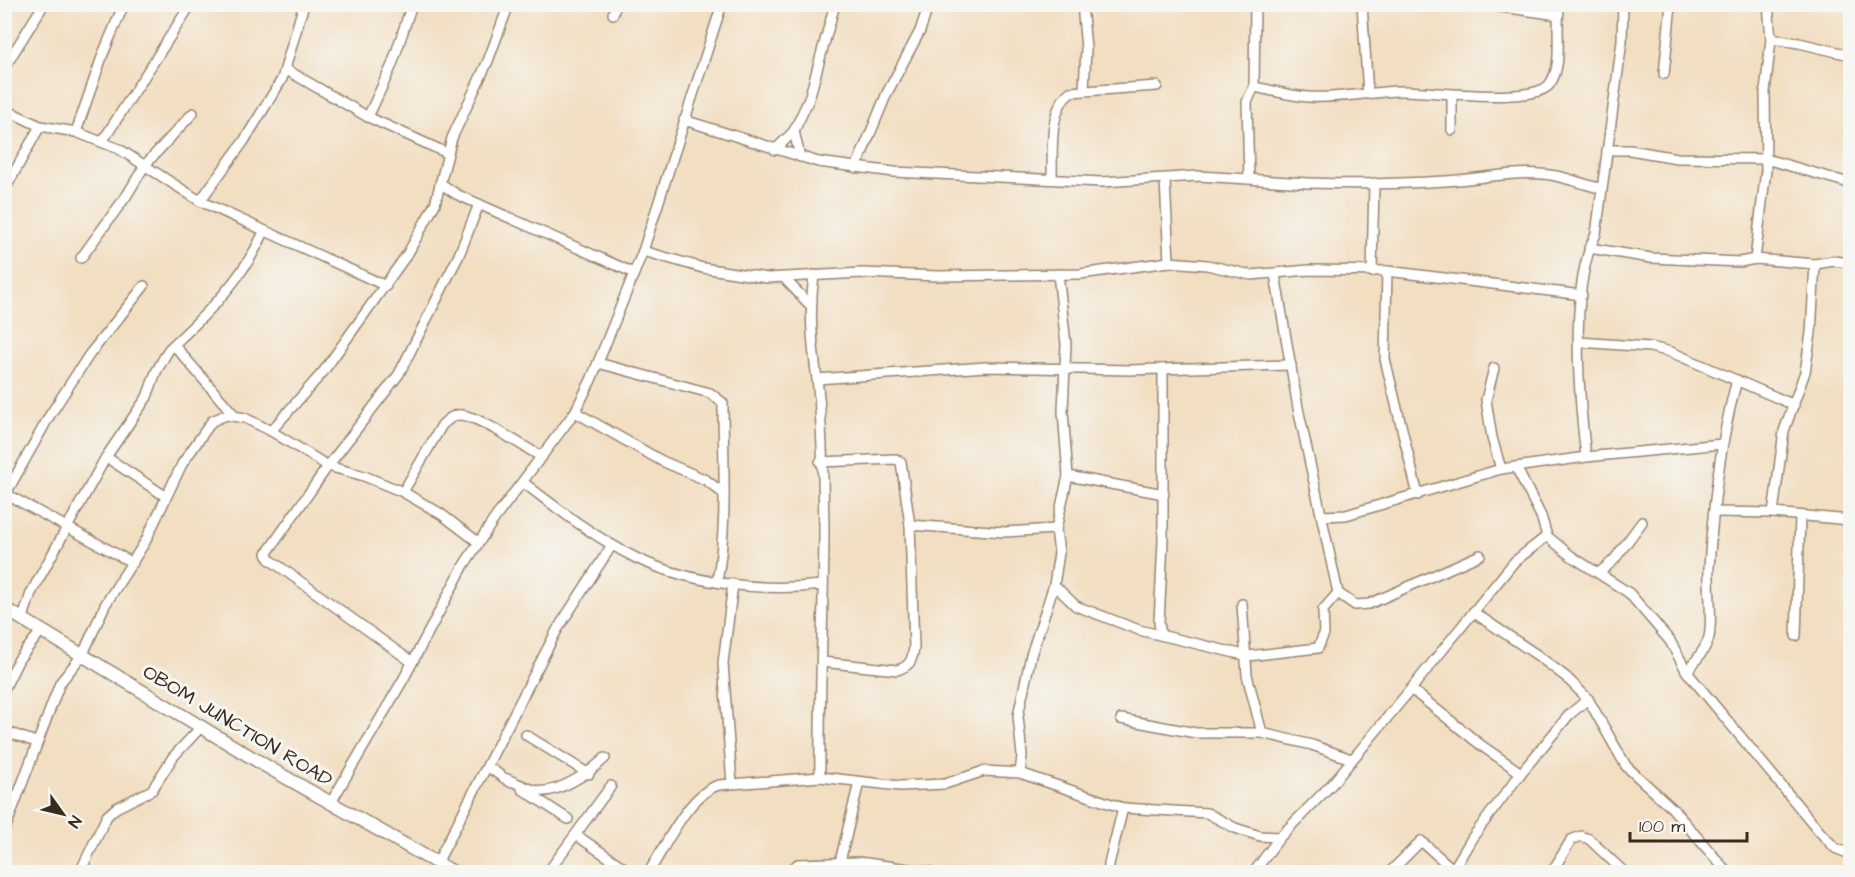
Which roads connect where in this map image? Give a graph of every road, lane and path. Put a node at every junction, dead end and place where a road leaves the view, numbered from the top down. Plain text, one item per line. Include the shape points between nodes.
1 (44, 4) edge
2 (124, 4) edge
3 (191, 4) edge
4 (304, 4) edge
5 (412, 4) edge
6 (509, 4) edge
7 (616, 4) edge
8 (723, 4) edge
9 (835, 4) edge
10 (1026, 4) edge
11 (1082, 4) edge
12 (1255, 4) edge
13 (1362, 4) edge
14 (1481, 4) edge
15 (1560, 4) edge
16 (1623, 4) edge
17 (1671, 4) edge
18 (1767, 5) edge
19 (929, 6) edge
20 (612, 14) dead end
21 (1558, 15) junction
22 (1771, 39) junction
23 (1851, 55) edge
24 (4, 68) edge
25 (285, 69) junction
26 (1664, 74) dead end
27 (1157, 86) dead end
28 (1254, 87) junction
29 (1084, 90) junction
30 (1368, 94) junction
31 (1452, 95) junction
32 (4, 109) edge
33 (193, 113) dead end
34 (368, 117) junction
35 (684, 120) junction
36 (40, 126) junction
37 (1452, 130) dead end
38 (794, 131) junction
39 (76, 132) junction
40 (102, 142) junction
41 (775, 150) junction
42 (1607, 150) junction
43 (447, 153) junction
44 (800, 157) junction
45 (1766, 159) junction
46 (145, 165) junction
47 (856, 168) junction
48 (1052, 178) junction
49 (1249, 179) junction
50 (1165, 180) junction
51 (1850, 181) edge
52 (440, 183) junction
53 (1374, 183) junction
54 (1600, 188) junction
55 (4, 191) edge
56 (456, 194) junction
57 (200, 201) junction
58 (435, 204) junction
59 (479, 204) junction
60 (264, 232) junction
61 (1588, 248) junction
62 (643, 251) junction
63 (81, 258) dead end
64 (1755, 259) junction
65 (1169, 262) junction
66 (1851, 263) edge
67 (1815, 264) junction
68 (1372, 272) junction
69 (1387, 272) junction
70 (634, 273) junction
71 (1059, 274) junction
72 (1275, 274) junction
73 (814, 275) junction
74 (784, 278) junction
75 (144, 286) dead end
76 (386, 286) junction
77 (1581, 295) junction
78 (809, 304) junction
79 (1579, 342) junction
80 (174, 345) junction
81 (598, 363) junction
82 (1291, 365) junction
83 (1067, 367) junction
84 (1494, 368) dead end
85 (1163, 369) junction
86 (817, 379) junction
87 (1737, 380) junction
88 (1794, 405) junction
89 (575, 412) junction
90 (235, 416) junction
91 (271, 431) junction
92 (1722, 444) junction
93 (106, 457) junction
94 (542, 457) junction
95 (1586, 457) junction
96 (820, 462) junction
97 (328, 466) junction
98 (1516, 467) junction
99 (1501, 469) junction
100 (723, 476) junction
101 (1068, 476) junction
102 (706, 480) junction
103 (524, 483) junction
104 (403, 492) junction
105 (724, 494) junction
106 (5, 495) edge
107 (1164, 495) junction
108 (1418, 495) junction
109 (165, 496) junction
110 (1715, 512) junction
111 (1773, 513) junction
112 (1322, 516) junction
113 (1800, 517) junction
114 (1851, 520) edge
115 (1642, 522) dead end
116 (910, 525) junction
117 (68, 528) junction
118 (1056, 529) junction
119 (1546, 536) junction
120 (478, 542) junction
121 (612, 545) junction
122 (1480, 555) dead end
123 (133, 563) junction
124 (1599, 573) junction
125 (717, 582) junction
126 (733, 584) junction
127 (822, 585) junction
128 (1054, 585) junction
129 (1338, 593) junction
130 (1242, 604) dead end
131 (4, 608) edge
132 (1473, 612) junction
133 (23, 618) junction
134 (42, 630) junction
135 (1161, 635) junction
136 (1796, 636) dead end
137 (83, 654) junction
138 (1248, 656) junction
139 (412, 662) junction
140 (822, 662) junction
141 (1687, 672) junction
142 (4, 689) edge
143 (1412, 689) junction
144 (1588, 699) junction
145 (1121, 720) dead end
146 (202, 726) junction
147 (4, 731) edge
148 (1262, 733) junction
149 (526, 735) dead end
150 (36, 742) junction
151 (605, 758) dead end
152 (1351, 759) junction
153 (488, 767) junction
154 (1521, 772) junction
155 (1020, 773) junction
156 (589, 774) junction
157 (820, 777) junction
158 (507, 779) junction
159 (859, 782) junction
160 (732, 784) junction
161 (611, 786) dead end
162 (334, 806) junction
163 (1123, 808) junction
164 (568, 819) dead end
165 (4, 832) edge
166 (576, 835) junction
167 (1280, 837) junction
168 (1851, 854) edge
169 (840, 862) junction
170 (445, 869) edge
171 (1455, 871) edge
172 (650, 872) edge
173 (924, 872) edge
174 (80, 873) edge
175 (548, 873) edge
176 (630, 873) edge
177 (788, 873) edge
178 (1109, 873) edge
179 (1254, 873) edge
180 (1390, 873) edge
181 (1552, 873) edge
182 (1624, 873) edge
183 (1727, 873) edge

1 - 24 street
2 - 39 street
3 - 40 street
4 - 25 street
5 - 34 street via 392,65
6 - 43 street
7 - 20 street
8 - 35 street
9 - 38 street via 809,99
10 - 19 street
11 - 29 street
12 - 28 street
13 - 30 street
14 - 21 street
15 - 21 street
16 - 42 street via 1622,41
17 - 26 street
18 - 22 street
19 - 47 street
21 - 31 street via 1556,71 1544,89 1515,94
22 - 23 street
22 - 45 street via 1765,92
25 - 34 street
25 - 57 street via 244,141
27 - 29 street
28 - 30 street via 1306,97
28 - 49 street via 1247,102
29 - 48 street via 1070,92 1058,108
30 - 31 street via 1400,91
31 - 37 street
32 - 36 street
33 - 46 street
34 - 43 street
35 - 41 street
35 - 62 street
36 - 39 street
36 - 55 street
38 - 41 street
38 - 44 street
39 - 40 street
40 - 46 street
41 - 44 street
42 - 45 street via 1677,158
42 - 54 street
43 - 52 street
44 - 47 street
45 - 51 street
45 - 64 street
46 - 57 street
46 - 63 street
47 - 48 street
48 - 50 street via 1102,182
49 - 50 street via 1198,176
49 - 53 street
50 - 65 street
52 - 56 street
52 - 58 street
53 - 54 street via 1447,182 1503,174 1557,176
53 - 68 street
54 - 61 street via 1596,234
56 - 58 street
56 - 59 street
57 - 60 street
58 - 76 street
59 - 70 street
59 - 97 street via 454,265 399,374
60 - 76 street
60 - 80 street via 232,288
61 - 64 street via 1651,258 1740,262
61 - 77 street
62 - 70 street
62 - 74 street via 731,274
64 - 67 street
65 - 71 street via 1117,271
65 - 72 street via 1251,275
66 - 67 street
67 - 88 street via 1811,333 1805,372
68 - 69 street
68 - 72 street via 1309,270
69 - 77 street
69 - 108 street via 1385,359
70 - 81 street
71 - 73 street
71 - 83 street
72 - 82 street
73 - 74 street
73 - 78 street
74 - 78 street
75 - 106 street via 88,355
76 - 91 street via 323,372
77 - 79 street
78 - 86 street
79 - 87 street via 1661,349
79 - 95 street
80 - 90 street
80 - 93 street via 162,360 143,404
81 - 89 street
81 - 100 street via 718,397 723,403
82 - 85 street
82 - 112 street
83 - 85 street
83 - 86 street via 909,371
83 - 101 street via 1063,411
84 - 99 street via 1486,400
85 - 107 street
86 - 96 street
87 - 88 street
87 - 92 street
88 - 111 street via 1784,431
89 - 94 street
89 - 102 street via 662,461
90 - 91 street
90 - 109 street via 212,421
91 - 97 street
92 - 95 street
92 - 110 street
93 - 109 street
93 - 117 street
94 - 103 street
94 - 104 street via 475,419 452,416 442,425
95 - 98 street
96 - 116 street via 902,462
96 - 127 street
97 - 104 street
97 - 139 street via 269,548 269,559
98 - 99 street
98 - 119 street
99 - 108 street
100 - 102 street
100 - 105 street
101 - 107 street
101 - 118 street
102 - 105 street
103 - 120 street
103 - 121 street
104 - 120 street
105 - 125 street via 723,548
106 - 117 street
107 - 135 street
108 - 112 street via 1346,515
109 - 123 street
110 - 111 street
110 - 141 street via 1708,589 1709,637
111 - 113 street
112 - 129 street
113 - 114 street
113 - 136 street
115 - 124 street via 1614,560
116 - 118 street via 1004,532
116 - 140 street via 912,661 897,670
117 - 123 street
117 - 133 street via 32,592
118 - 128 street via 1059,553
119 - 124 street
119 - 132 street via 1514,562
120 - 139 street
121 - 125 street via 667,570
121 - 153 street via 557,630
122 - 129 street via 1369,604 1355,605
123 - 137 street via 105,605
124 - 141 street via 1629,593 1670,642
125 - 126 street
126 - 127 street
126 - 160 street via 723,663
127 - 140 street
128 - 135 street via 1076,606
128 - 155 street via 1021,699
129 - 138 street via 1323,610 1324,634 1318,648
130 - 138 street
131 - 133 main road, OBOM JUNCTION ROAD
132 - 143 street
132 - 144 street via 1538,655
133 - 134 main road, OBOM JUNCTION ROAD
134 - 137 main road, OBOM JUNCTION ROAD
134 - 142 street via 19,659
135 - 138 street
137 - 146 main road, OBOM JUNCTION ROAD
137 - 150 street via 60,683
138 - 148 street via 1247,675
139 - 162 street via 333,799
140 - 157 street
141 - 168 street via 1819,831 1835,848
143 - 152 street
143 - 154 street
144 - 154 street via 1569,715
144 - 183 street via 1626,766 1673,809
145 - 148 street via 1196,733
146 - 162 main road, OBOM JUNCTION ROAD
146 - 174 street via 173,757 152,790 107,816
147 - 150 street
148 - 152 street
149 - 156 street
150 - 165 street
151 - 156 street
152 - 167 street
153 - 158 street
153 - 170 street
154 - 171 street via 1472,838
155 - 159 street via 984,771 945,784 900,786
155 - 163 street
156 - 158 street via 544,791
157 - 159 street
157 - 160 street
158 - 164 street
159 - 169 street
160 - 172 street via 708,788 700,794
161 - 166 street
162 - 170 main road, OBOM JUNCTION ROAD
163 - 167 street via 1207,813 1235,828
163 - 178 street
166 - 175 street
166 - 176 street
167 - 179 street
169 - 173 street
169 - 177 street via 798,864
171 - 180 street via 1421,841
181 - 182 street via 1571,840 1581,836

